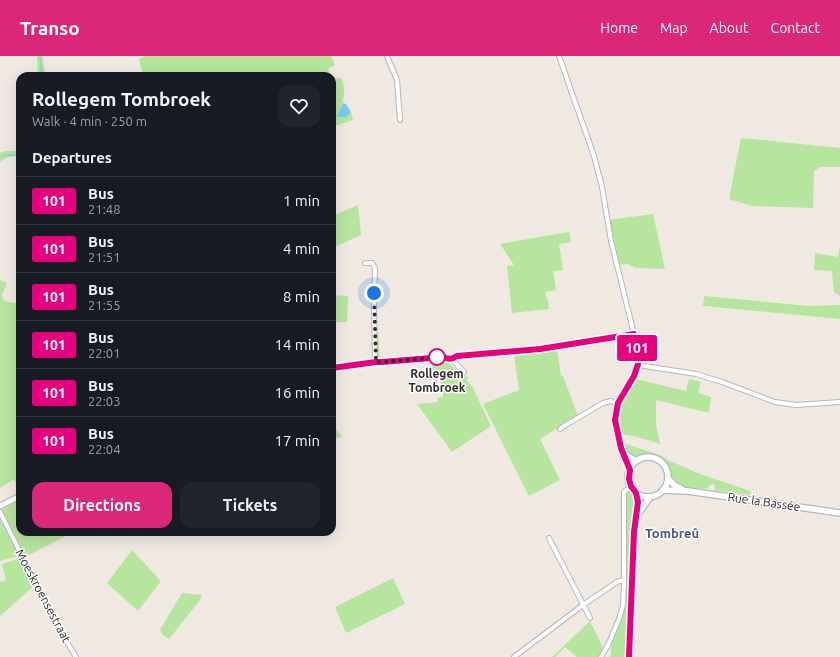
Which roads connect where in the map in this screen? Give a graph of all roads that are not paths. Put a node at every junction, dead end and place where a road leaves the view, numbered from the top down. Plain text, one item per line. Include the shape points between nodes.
1 (387, 56) edge
2 (558, 56) edge
3 (400, 120) dead end
4 (365, 263) dead end
5 (634, 334) junction
6 (453, 359) junction
7 (376, 362) junction
8 (382, 362) junction
9 (638, 364) junction
10 (349, 366) junction
11 (336, 368) edge
12 (464, 372) dead end
13 (840, 402) edge
14 (618, 403) junction
15 (560, 429) dead end
16 (622, 452) junction
17 (639, 460) junction
18 (630, 470) junction
19 (668, 478) junction
20 (631, 486) junction
21 (663, 490) junction
22 (688, 491) junction
23 (636, 493) junction
24 (16, 497) edge
25 (650, 497) junction
26 (1, 503) edge
27 (0, 512) edge
28 (840, 513) edge
29 (637, 516) junction
30 (549, 538) dead end
31 (624, 580) junction
32 (583, 605) junction
33 (590, 618) dead end
34 (76, 657) edge
35 (514, 657) edge
36 (602, 657) edge
37 (629, 657) edge

1 - 3 street via 397,80
2 - 5 street via 599,173 611,241
4 - 7 street via 372,263 375,268
5 - 6 street via 547,348 457,356
5 - 9 street
6 - 8 street via 443,357
6 - 12 street
7 - 8 street
7 - 10 street
8 - 10 street
9 - 13 street via 696,374 775,402
9 - 14 street
10 - 11 street
14 - 15 street via 603,403
14 - 16 street via 615,420
16 - 17 street
16 - 18 street
17 - 18 main road
17 - 19 main road via 650,458 658,461 666,468
18 - 20 main road
19 - 21 main road
19 - 22 main road, Rue la Bassée via 674,485
20 - 23 main road
20 - 31 street via 625,491
21 - 22 main road, Rue la Bassée
21 - 25 main road via 658,495
22 - 28 main road, Rue la Bassée
23 - 25 main road
23 - 29 main road
24 - 26 street
25 - 29 main road
27 - 34 street, Moeskroensestraat via 54,620
29 - 37 main road via 634,532
30 - 32 street
31 - 32 street
31 - 36 street via 620,619
32 - 33 street
32 - 35 street

